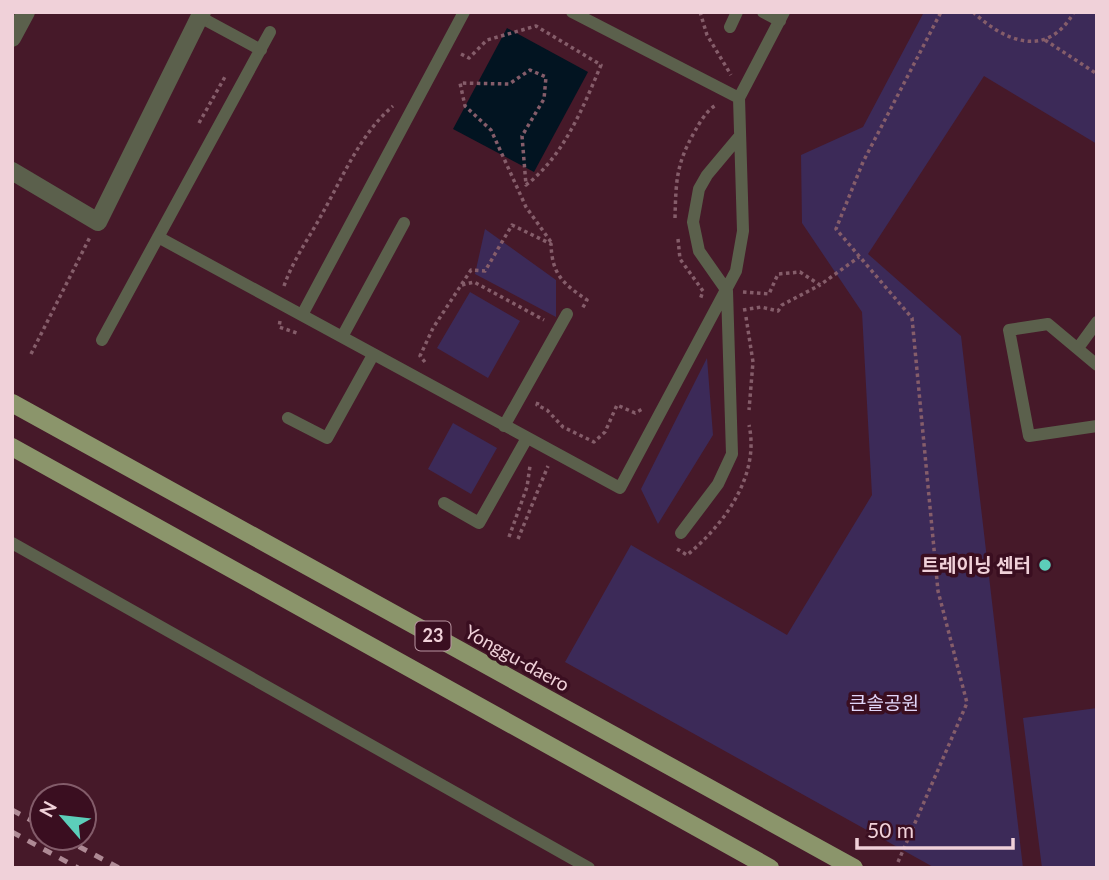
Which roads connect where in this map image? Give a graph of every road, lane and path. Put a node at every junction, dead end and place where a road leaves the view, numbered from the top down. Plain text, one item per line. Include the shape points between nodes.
1 (26, 12) edge
2 (464, 12) edge
3 (572, 12) edge
4 (700, 12) edge
5 (737, 12) edge
6 (763, 12) edge
7 (941, 12) edge
8 (973, 12) edge
9 (1073, 12) edge
10 (199, 14) edge
11 (782, 17) edge
12 (730, 27) dead end
13 (270, 32) dead end
14 (12, 38) edge
15 (1045, 40) junction
16 (444, 48) junction
17 (261, 50) junction
18 (1097, 74) edge
19 (739, 98) junction
20 (396, 104) dead end
21 (738, 138) junction
22 (12, 171) edge
23 (97, 222) junction
24 (404, 223) dead end
25 (158, 237) junction
26 (551, 244) dead end
27 (859, 257) junction
28 (820, 285) junction
29 (285, 286) dead end
30 (727, 291) junction
31 (566, 314) dead end
32 (303, 315) junction
33 (1097, 322) edge
34 (342, 337) junction
35 (102, 340) dead end
36 (1078, 348) junction
37 (31, 354) dead end
38 (373, 355) junction
39 (1097, 365) edge
40 (12, 403) edge
41 (288, 418) dead end
42 (504, 426) junction
43 (1097, 426) edge
44 (527, 439) junction
45 (12, 447) edge
46 (550, 463) dead end
47 (444, 503) dead end
48 (681, 533) dead end
49 (518, 539) dead end
50 (12, 543) edge
51 (671, 546) dead end
52 (898, 862) dead end
53 (589, 868) edge
54 (770, 868) edge
55 (855, 868) edge

1 - 14 street
2 - 16 lane
3 - 19 lane
4 - 19 path
5 - 12 lane
6 - 11 lane
7 - 27 path via 863,162 836,229
8 - 15 path via 995,32 1018,41
9 - 15 path via 1069,21
10 - 17 lane
10 - 23 street
11 - 19 lane
13 - 17 lane
15 - 18 path
16 - 26 path via 469,58 487,40 536,26 601,65 559,149 545,170 526,185 522,136 544,99 546,77 530,70 509,84 460,83 465,106 491,130 526,207
16 - 32 lane
17 - 25 lane
19 - 21 lane
20 - 29 path via 376,121 347,167
21 - 30 lane via 743,231 736,271
21 - 30 lane via 699,189 693,222 699,251
22 - 23 street
23 - 37 path
24 - 34 lane
25 - 32 lane
25 - 35 lane
27 - 28 path
27 - 52 path via 912,318 938,591 967,703
28 - 30 path via 800,272 778,274 769,293
28 - 51 path via 778,311 743,309 753,362 748,421 753,444 748,468 722,521 708,538 687,555
30 - 44 lane via 620,488
30 - 48 lane via 732,454 718,484
31 - 42 lane
32 - 34 lane
33 - 36 lane
34 - 38 lane
36 - 39 lane
36 - 43 lane via 1048,324 1009,330 1029,436
38 - 41 lane via 327,438
38 - 42 lane
40 - 55 main road, Yonggu-daero / 23
42 - 44 lane
44 - 47 lane via 479,523
45 - 54 main road, 23
46 - 49 path
50 - 53 lane

